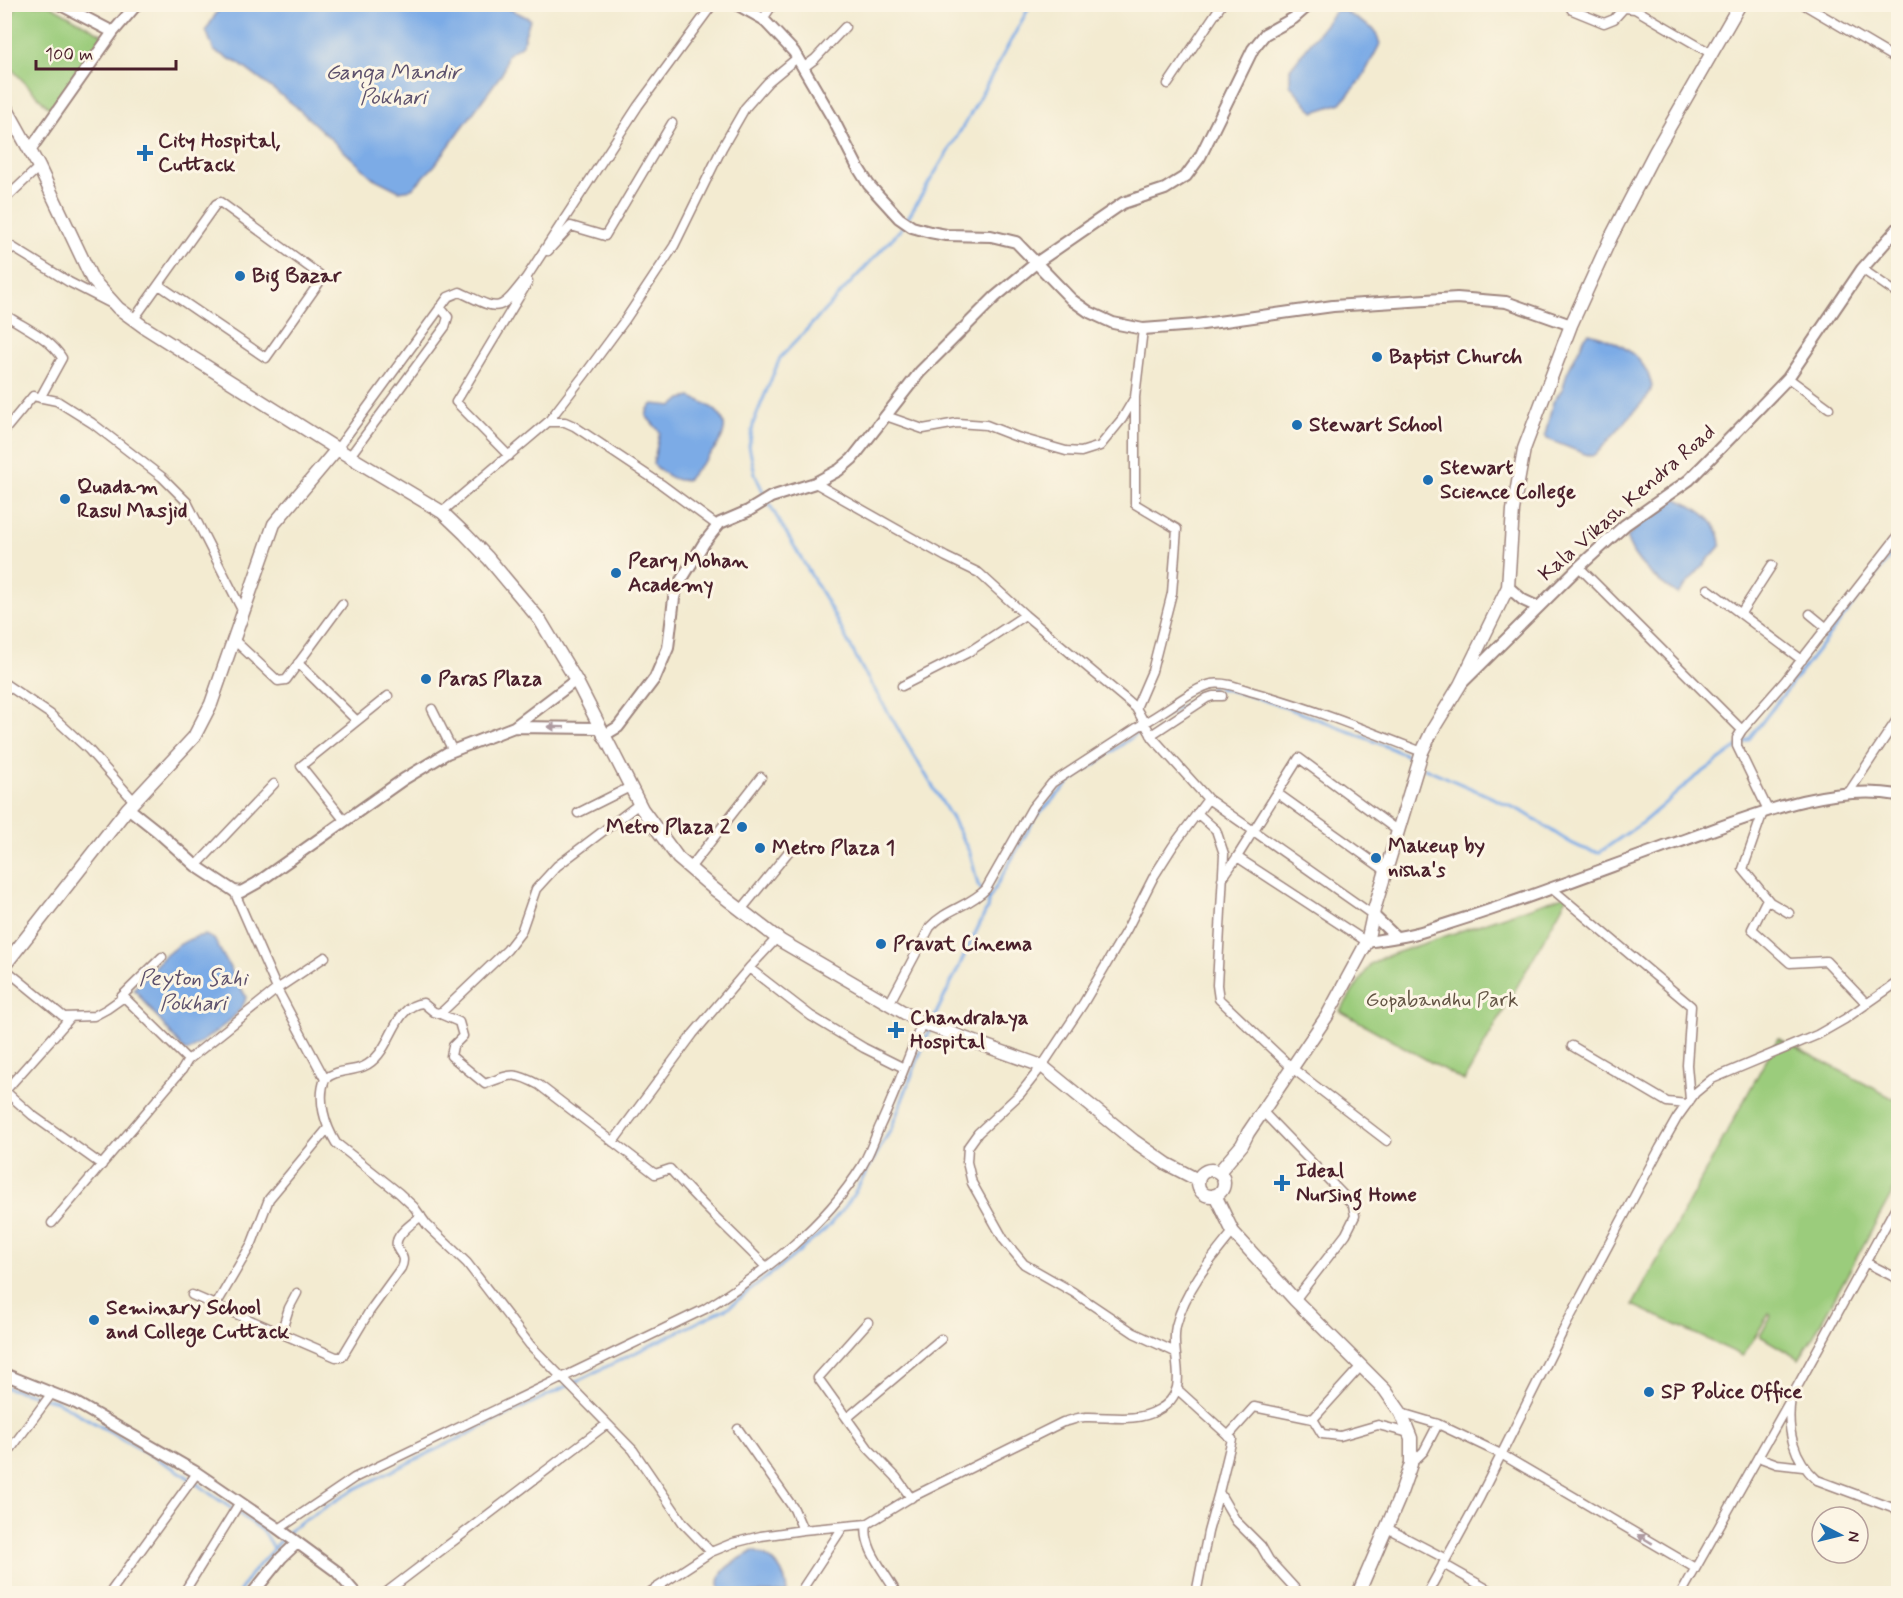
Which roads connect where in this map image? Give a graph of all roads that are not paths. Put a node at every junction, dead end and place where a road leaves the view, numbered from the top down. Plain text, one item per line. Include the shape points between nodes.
1 (59, 4) edge
2 (137, 4) edge
3 (713, 4) edge
4 (736, 4) edge
5 (772, 4) edge
6 (1222, 4) edge
7 (1310, 4) edge
8 (1568, 4) edge
9 (1803, 4) edge
10 (1738, 5) edge
11 (1625, 6) edge
12 (763, 20) junction
13 (845, 27) dead end
14 (113, 32) junction
15 (1712, 54) junction
16 (1899, 60) edge
17 (800, 63) junction
18 (1168, 84) dead end
19 (4, 104) edge
20 (672, 123) dead end
21 (30, 150) junction
22 (39, 167) junction
23 (4, 200) edge
24 (1899, 228) edge
25 (4, 242) edge
26 (1036, 263) junction
27 (1862, 269) junction
28 (159, 285) junction
29 (1899, 294) edge
30 (440, 307) junction
31 (118, 308) junction
32 (4, 320) edge
33 (135, 320) junction
34 (1571, 325) junction
35 (1143, 329) junction
36 (1788, 378) junction
37 (1135, 397) junction
38 (40, 398) junction
39 (1829, 408) dead end
40 (886, 416) junction
41 (548, 422) junction
42 (4, 431) edge
43 (337, 449) junction
44 (350, 456) junction
45 (509, 456) junction
46 (815, 483) junction
47 (442, 512) junction
48 (718, 526) junction
49 (1899, 536) edge
50 (1772, 565) dead end
51 (1579, 567) junction
52 (1508, 587) junction
53 (1708, 589) dead end
54 (342, 604) dead end
55 (1538, 607) junction
56 (243, 612) junction
57 (1741, 613) junction
58 (1810, 614) dead end
59 (1025, 615) junction
60 (1827, 628) junction
61 (233, 639) junction
62 (1802, 660) junction
63 (298, 663) junction
64 (576, 680) junction
65 (4, 683) edge
66 (1460, 685) junction
67 (902, 686) dead end
68 (388, 696) dead end
69 (1222, 696) dead end
70 (1136, 708) junction
71 (432, 709) dead end
72 (1899, 718) edge
73 (357, 721) junction
74 (1144, 723) junction
75 (513, 727) junction
76 (1742, 730) junction
77 (601, 732) junction
78 (1151, 735) junction
79 (453, 751) junction
80 (1422, 752) junction
81 (761, 777) dead end
82 (274, 784) dead end
83 (630, 787) junction
84 (1850, 792) junction
85 (1277, 793) junction
86 (1899, 795) edge
87 (1208, 799) junction
88 (639, 804) junction
89 (131, 805) junction
90 (1766, 812) junction
91 (578, 813) dead end
92 (1197, 813) junction
93 (345, 821) junction
94 (1254, 831) junction
95 (1398, 831) junction
96 (790, 850) dead end
97 (1237, 856) junction
98 (196, 866) junction
99 (690, 868) junction
100 (1386, 871) junction
101 (1221, 880) junction
102 (1551, 888) junction
103 (234, 891) junction
104 (1767, 898) junction
105 (741, 910) junction
106 (1789, 913) dead end
107 (1373, 915) junction
108 (1396, 937) junction
109 (777, 938) junction
110 (1367, 942) junction
111 (162, 957) dead end
112 (325, 957) dead end
113 (4, 967) edge
114 (749, 968) junction
115 (1899, 982) edge
116 (277, 990) junction
117 (121, 998) junction
118 (889, 1004) junction
119 (1867, 1004) junction
120 (438, 1013) junction
121 (70, 1018) junction
122 (926, 1024) junction
123 (1572, 1046) dead end
124 (188, 1060) junction
125 (1042, 1066) junction
126 (904, 1068) junction
127 (1292, 1068) junction
128 (325, 1079) junction
129 (5, 1091) edge
130 (1688, 1102) junction
131 (1262, 1111) junction
132 (328, 1128) junction
133 (1387, 1141) dead end
134 (613, 1142) junction
135 (102, 1165) junction
136 (1219, 1172) junction
137 (1198, 1180) junction
138 (1215, 1196) junction
139 (1899, 1203) edge
140 (421, 1216) junction
141 (52, 1223) dead end
142 (1233, 1232) junction
143 (1866, 1263) junction
144 (766, 1267) junction
145 (1899, 1279) edge
146 (297, 1293) dead end
147 (192, 1295) dead end
148 (1295, 1300) junction
149 (216, 1305) junction
150 (868, 1322) dead end
151 (281, 1333) junction
152 (941, 1339) dead end
153 (1175, 1352) junction
154 (1361, 1366) junction
155 (4, 1374) edge
156 (564, 1379) junction
157 (1177, 1389) junction
158 (52, 1393) junction
159 (1791, 1398) junction
160 (1401, 1413) junction
161 (847, 1418) junction
162 (1313, 1419) junction
163 (608, 1424) junction
164 (1438, 1424) junction
165 (738, 1430) dead end
166 (1409, 1433) junction
167 (1228, 1436) junction
168 (1501, 1454) junction
169 (1758, 1457) junction
170 (4, 1458) edge
171 (1411, 1464) junction
172 (1803, 1467) junction
173 (197, 1473) junction
174 (1219, 1492) junction
175 (911, 1498) junction
176 (240, 1502) junction
177 (1899, 1510) edge
178 (867, 1524) junction
179 (843, 1527) junction
180 (1387, 1528) junction
181 (280, 1530) junction
182 (804, 1530) junction
183 (296, 1543) junction
184 (711, 1552) junction
185 (1445, 1562) junction
186 (1695, 1568) junction
187 (108, 1593) edge
188 (183, 1593) edge
189 (252, 1593) edge
190 (356, 1593) edge
191 (384, 1593) edge
192 (647, 1593) edge
193 (799, 1593) edge
194 (897, 1593) edge
195 (1196, 1593) edge
196 (1300, 1593) edge
197 (1359, 1593) edge
198 (1426, 1593) edge
199 (1496, 1593) edge
200 (1681, 1593) edge

1 - 14 street
2 - 14 street
3 - 30 street via 638,106 507,302 490,307 460,292 448,297
4 - 12 street
5 - 12 street
6 - 18 street
7 - 26 street via 1265,34 1253,49 1200,157 1186,176 1165,189 1123,203
8 - 11 street via 1572,10 1604,23 1614,19
9 - 16 street
10 - 15 main road
11 - 15 street
12 - 17 street via 788,44
13 - 17 street via 815,59
14 - 21 street
15 - 34 main road via 1655,152
17 - 26 street via 863,176 899,218 912,226 946,235 991,236 1016,242
17 - 41 street via 768,82 745,108 659,270
19 - 21 main road
20 - 45 street via 605,236 571,226 548,252 456,402
21 - 22 main road
22 - 23 street
22 - 31 main road via 92,279
24 - 27 street, Kala Vikash Kendra Road
25 - 31 street
26 - 35 street via 1089,312 1113,323
26 - 40 street via 995,297 920,372
27 - 29 street
27 - 36 street, Kala Vikash Kendra Road
28 - 28 street via 220,202 320,275 321,280 266,358
28 - 33 street
30 - 43 street
30 - 44 street via 448,317 445,327
31 - 33 main road
32 - 38 street via 9,317 56,347 62,358
33 - 43 main road
34 - 35 street via 1506,302 1457,298 1371,303
34 - 52 main road via 1524,448 1513,510
35 - 37 street
36 - 39 street
36 - 51 street, Kala Vikash Kendra Road via 1689,480 1625,525
37 - 40 street via 1100,446 1081,452 1027,440 986,425 957,423 923,429
37 - 70 street via 1135,504 1177,529 1172,593 1152,671
38 - 42 street via 33,396
38 - 56 street via 57,401 92,423 162,477 187,502
40 - 46 street via 852,459
41 - 45 street
41 - 48 street via 574,426
43 - 44 main road
43 - 56 main road via 274,524
44 - 47 main road
45 - 47 street
46 - 48 street via 771,497
46 - 59 street via 979,573
47 - 64 main road via 488,558 540,620
48 - 77 street via 677,587 668,648 655,678 618,727
49 - 60 street
50 - 57 street
51 - 55 street, Kala Vikash Kendra Road
51 - 76 street
52 - 55 street
52 - 66 main road
53 - 57 street
54 - 63 street
55 - 66 street, Kala Vikash Kendra Road
56 - 61 main road
57 - 62 street
58 - 60 street
59 - 67 street via 967,653
59 - 70 street
60 - 62 street
61 - 63 street via 278,681 286,680
61 - 89 main road via 211,704 194,737
62 - 76 street
63 - 73 street
64 - 75 street
64 - 77 main road
65 - 89 street via 50,714 81,742
66 - 80 main road
68 - 73 street
69 - 78 street via 1207,698
70 - 74 street
71 - 79 street
72 - 84 street
73 - 93 street via 302,766
74 - 78 street
74 - 80 street via 1204,687 1221,683 1297,704
74 - 118 street via 1052,783 1032,808 986,889 930,927
77 -> 75 street
75 - 79 street
76 - 90 street via 1737,746
77 - 83 main road
78 - 87 street
79 - 93 street via 404,779
80 - 95 main road
81 - 99 street
82 - 98 street
83 - 88 main road
83 - 91 street
84 - 86 street
84 - 90 street
85 - 94 street
85 - 95 street via 1299,758
85 - 100 street
87 - 92 street
87 - 94 street
88 - 99 main road via 678,858
88 - 120 street via 557,866 536,889 521,932 507,950
89 - 98 street
89 - 113 main road
90 - 102 street
90 - 104 street via 1743,869
92 - 101 street via 1216,830 1224,854
92 - 125 street via 1154,876 1127,930
93 - 103 street via 257,883 241,892
94 - 97 street
94 - 107 street
95 - 100 main road
96 - 105 street
97 - 101 street
97 - 110 street
98 - 103 street
99 - 105 main road
100 - 107 main road
101 - 127 street via 1219,999
102 - 108 street via 1419,933
102 - 130 street via 1691,1006
103 - 116 street
104 - 106 street
104 - 119 street via 1752,929 1790,963 1826,962
105 - 109 main road
107 - 108 street
107 - 110 main road
108 - 110 street
109 - 114 street
109 - 118 main road
110 - 127 main road via 1327,1016
111 - 117 street
112 - 116 street
113 - 121 street
114 - 126 street via 811,1016
114 - 134 street via 693,1034
115 - 119 street
116 - 124 street
116 - 128 street
117 - 121 street via 94,1016
117 - 124 street via 141,1012
118 - 122 main road
119 - 130 street via 1817,1035 1712,1079
120 - 128 street via 416,1003 403,1012 387,1042 369,1063
120 - 134 street via 459,1022 464,1036 453,1046 451,1056 484,1083 510,1074 522,1076
121 - 129 street
122 - 125 main road
122 - 126 street
123 - 130 street via 1667,1102
124 - 135 street
125 - 137 main road via 1134,1141
125 - 153 street via 968,1147 972,1183 1004,1240 1024,1264 1134,1333
126 - 144 street via 863,1164 820,1220
127 - 131 main road
127 - 133 street
128 - 132 street via 322,1097
129 - 135 street
130 - 168 street via 1660,1148
131 - 136 main road via 1242,1145
131 - 148 street via 1353,1205 1355,1216 1346,1234
132 - 140 street via 336,1143 399,1193
132 - 149 street via 269,1199 252,1243
134 - 144 street via 655,1174 669,1169
135 - 141 street
136 - 137 main road via 1205,1171
136 - 138 main road via 1224,1185
137 - 138 main road via 1201,1192
138 - 142 main road
139 - 143 street
140 - 151 street via 396,1242 404,1261 345,1355 336,1357
140 - 156 street via 467,1263 530,1345
142 - 148 main road
142 - 153 street via 1208,1262 1189,1294 1176,1325
143 - 145 street
143 - 159 street
144 - 156 street via 705,1309
146 - 151 street
147 - 149 street
148 - 154 main road
149 - 151 street
150 - 161 street via 818,1378
152 - 161 street
153 - 157 street
154 - 160 main road
154 - 162 street
155 - 158 street
156 - 163 street
156 - 181 street via 354,1478
157 - 167 street
157 - 175 street via 1159,1410 1142,1416 1084,1417 1063,1422
158 - 170 street
158 - 173 street
159 - 169 street
159 - 172 street via 1788,1417
160 - 164 street
160 - 166 main road
161 - 175 street
162 - 166 street via 1322,1434 1340,1436 1378,1425
162 - 167 street via 1254,1407
163 - 184 street via 633,1450 683,1523
163 - 191 street
164 - 168 street
164 - 171 street via 1424,1451
165 - 182 street via 794,1509
166 - 171 main road
167 - 174 street via 1232,1439
168 - 185 street
186 -> 168 street
169 - 172 street
169 - 186 street
171 - 180 main road
172 - 177 street via 1817,1480
173 - 176 street
173 - 187 street
174 - 195 street
174 - 196 street via 1236,1521
175 - 178 street
176 - 181 street
176 - 188 street
178 - 179 street
178 - 194 street via 871,1551
179 - 182 street
179 - 193 street
180 - 185 street
180 - 197 main road
181 - 183 street
182 - 184 street via 752,1538
183 - 189 street
183 - 190 street via 336,1571
184 - 192 street
185 - 198 street
185 - 199 street
186 - 200 street

